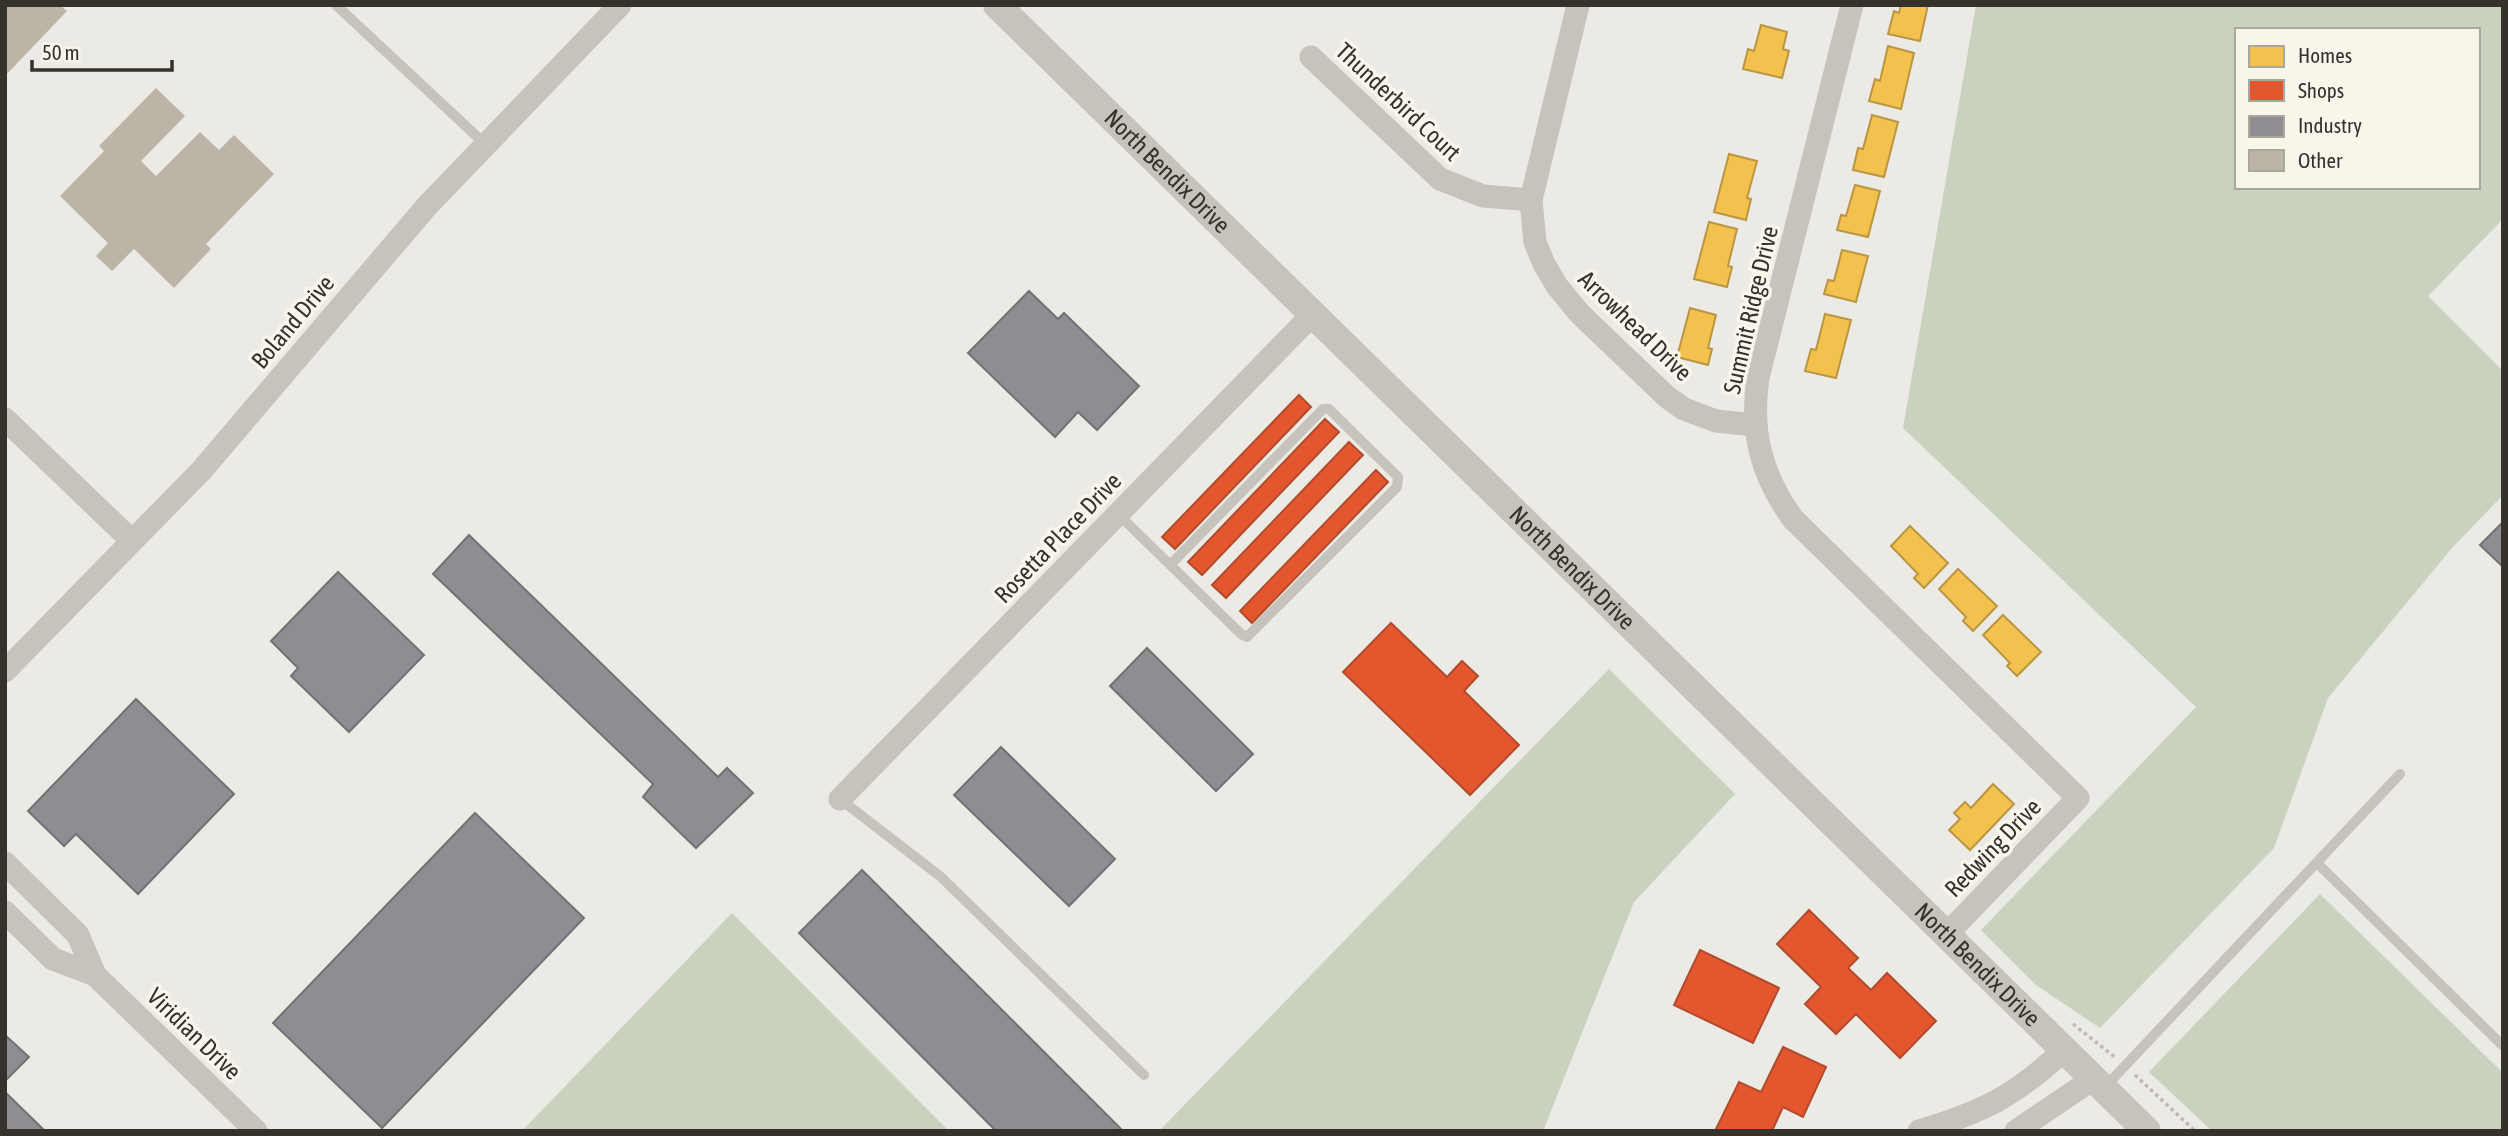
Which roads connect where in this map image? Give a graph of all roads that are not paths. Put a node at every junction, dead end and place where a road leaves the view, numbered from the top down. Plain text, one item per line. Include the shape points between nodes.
1 (336, 5) edge
2 (620, 5) edge
3 (996, 5) edge
4 (1578, 5) edge
5 (1853, 5) edge
6 (1311, 57) dead end
7 (485, 144) junction
8 (1531, 200) junction
9 (1313, 314) junction
10 (5, 419) edge
11 (1755, 425) junction
12 (1118, 514) junction
13 (131, 540) junction
14 (1170, 565) junction
15 (5, 671) edge
16 (2400, 774) dead end
17 (2078, 798) joint
18 (840, 799) joint
19 (5, 863) edge
20 (2317, 863) junction
21 (5, 912) edge
22 (1946, 935) junction
23 (95, 975) junction
24 (2503, 1046) edge
25 (2064, 1050) junction
26 (1144, 1075) dead end
27 (2098, 1084) junction
28 (256, 1131) edge
29 (1920, 1131) edge
30 (2016, 1131) edge
31 (2147, 1131) edge

1 - 7 lane
2 - 7 street, Boland Drive
3 - 9 street, North Bendix Drive
4 - 8 street, Arrowhead Drive
5 - 11 street, Summit Ridge Drive via 1758,378
6 - 8 street, Thunderbird Court via 1440,179 1483,196
7 - 13 street, Boland Drive via 385,253 230,438
8 - 11 street, Arrowhead Drive via 1535,242 1544,264 1580,314 1684,408 1716,421
9 - 12 street, Rosetta Place Drive
9 - 22 street, North Bendix Drive
10 - 13 street
11 - 17 street, Summit Ridge Drive via 1766,474 1793,519
12 - 14 lane
12 - 18 street, Rosetta Place Drive
13 - 15 street, Boland Drive
14 - 14 lane via 1247,637 1397,487 1398,477 1329,409 1323,410
16 - 20 lane
17 - 22 street, Redwing Drive
18 - 26 lane via 941,877
19 - 23 street, Viridian Drive via 78,935
20 - 24 lane
20 - 27 lane
21 - 23 street, Viridian Drive via 53,958
22 - 25 street, North Bendix Drive
23 - 28 street, Viridian Drive
25 - 27 street, North Bendix Drive
25 - 29 street via 2006,1098 1969,1116
27 - 30 street
27 - 31 street, North Bendix Drive

